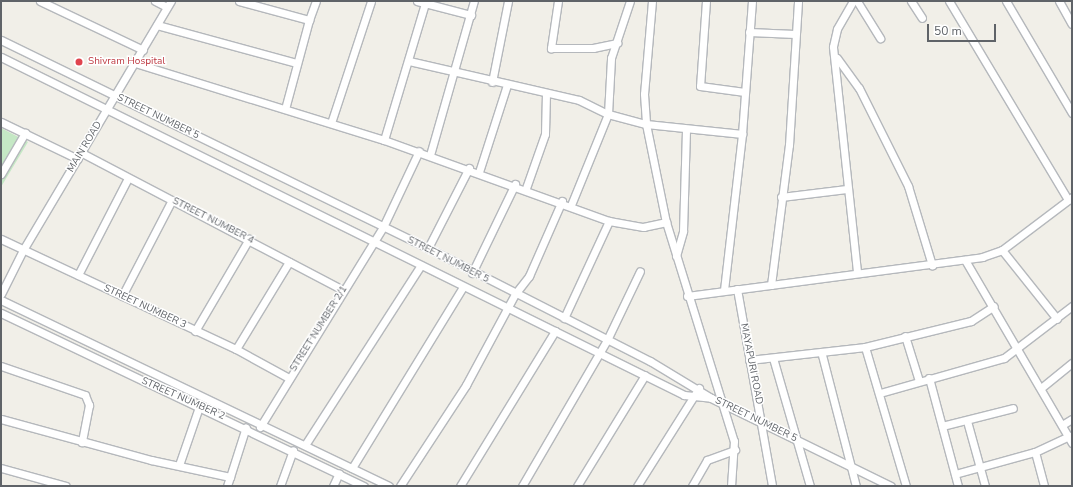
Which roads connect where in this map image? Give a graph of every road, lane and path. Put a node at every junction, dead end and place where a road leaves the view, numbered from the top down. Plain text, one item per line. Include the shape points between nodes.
1 (40, 1) edge
2 (155, 1) edge
3 (239, 1) edge
4 (316, 1) edge
5 (371, 1) edge
6 (474, 1) edge
7 (508, 1) edge
8 (558, 1) edge
9 (630, 1) edge
10 (652, 1) edge
11 (706, 1) edge
12 (752, 1) edge
13 (798, 1) edge
14 (853, 1) edge
15 (857, 1) edge
16 (911, 1) edge
17 (949, 1) edge
18 (1006, 1) edge
19 (1059, 1) edge
20 (421, 2) edge
21 (169, 4) edge
22 (471, 14) junction
23 (922, 18) dead end
24 (309, 20) junction
25 (1072, 24) edge
26 (157, 25) junction
27 (749, 32) junction
28 (795, 34) junction
29 (880, 38) dead end
30 (1, 40) edge
31 (617, 43) junction
32 (143, 50) junction
33 (1, 57) edge
34 (837, 58) junction
35 (409, 61) junction
36 (135, 63) junction
37 (297, 63) junction
38 (455, 73) junction
39 (492, 82) junction
40 (507, 85) junction
41 (745, 92) junction
42 (546, 93) junction
43 (115, 96) junction
44 (108, 109) junction
45 (285, 109) junction
46 (1072, 113) edge
47 (608, 114) junction
48 (1, 122) edge
49 (331, 123) junction
50 (646, 124) junction
51 (686, 129) junction
52 (24, 133) junction
53 (742, 134) junction
54 (384, 140) junction
55 (419, 151) junction
56 (430, 155) junction
57 (80, 156) junction
58 (469, 168) junction
59 (479, 172) junction
60 (1, 174) edge
61 (128, 178) junction
62 (515, 184) junction
63 (526, 188) junction
64 (847, 189) junction
65 (781, 197) junction
66 (1070, 199) edge
67 (172, 200) junction
68 (562, 202) junction
69 (571, 205) junction
70 (610, 221) junction
71 (666, 222) junction
72 (384, 227) junction
73 (1, 239) edge
74 (250, 239) junction
75 (373, 242) junction
76 (428, 248) junction
77 (23, 250) junction
78 (1002, 250) junction
79 (676, 256) junction
80 (965, 260) junction
81 (289, 262) junction
82 (421, 265) junction
83 (932, 265) junction
84 (640, 271) dead end
85 (472, 273) junction
86 (857, 273) junction
87 (78, 275) junction
88 (771, 285) junction
89 (463, 288) junction
90 (737, 289) junction
91 (343, 290) junction
92 (724, 290) junction
93 (1, 294) edge
94 (515, 294) junction
95 (122, 296) junction
96 (687, 296) junction
97 (1, 300) edge
98 (994, 306) junction
99 (1072, 306) edge
100 (507, 308) junction
101 (1, 313) edge
102 (564, 318) junction
103 (1057, 319) junction
104 (195, 331) junction
105 (555, 331) junction
106 (905, 336) junction
107 (607, 340) junction
108 (865, 347) junction
109 (236, 349) junction
110 (1017, 350) junction
111 (599, 353) junction
112 (822, 355) junction
113 (773, 358) junction
114 (749, 360) junction
115 (1072, 363) edge
116 (1, 366) edge
117 (645, 375) junction
118 (289, 378) junction
119 (929, 378) junction
120 (919, 381) junction
121 (699, 388) junction
122 (1041, 388) junction
123 (880, 393) junction
124 (692, 398) junction
125 (711, 398) junction
126 (722, 404) junction
127 (198, 407) junction
128 (1013, 408) dead end
129 (1, 418) edge
130 (1072, 419) edge
131 (967, 420) junction
132 (262, 424) junction
133 (762, 424) junction
134 (1062, 425) junction
135 (942, 426) junction
136 (246, 427) junction
137 (258, 433) junction
138 (1070, 439) edge
139 (798, 441) junction
140 (82, 442) junction
141 (306, 445) junction
142 (293, 450) junction
143 (734, 450) junction
144 (1035, 452) junction
145 (179, 465) junction
146 (851, 467) junction
147 (980, 467) junction
148 (1, 468) edge
149 (352, 468) junction
150 (339, 473) junction
151 (955, 474) junction
152 (230, 476) junction
153 (52, 484) edge
154 (66, 486) edge
155 (227, 486) edge
156 (280, 486) edge
157 (334, 486) edge
158 (364, 486) edge
159 (389, 486) edge
160 (400, 486) edge
161 (460, 486) edge
162 (522, 486) edge
163 (577, 486) edge
164 (637, 486) edge
165 (692, 486) edge
166 (731, 486) edge
167 (772, 486) edge
168 (810, 486) edge
169 (856, 486) edge
170 (891, 486) edge
171 (906, 486) edge
172 (958, 486) edge
173 (985, 486) edge
174 (1044, 486) edge

1 - 32 street
2 - 21 street
3 - 24 street
4 - 24 street
5 - 49 street
6 - 22 street
7 - 39 street
8 - 31 street via 550,48 593,48
9 - 31 street
10 - 50 street via 644,94
11 - 41 street via 700,86
12 - 27 street
13 - 28 street
14 - 34 street via 834,37
15 - 29 street
16 - 23 street
17 - 66 street
18 - 46 street
19 - 25 street
20 - 22 street
20 - 35 street
21 - 26 street, MAIN ROAD
22 - 38 street
24 - 37 street
26 - 32 street, MAIN ROAD
26 - 37 street
27 - 28 street
27 - 41 street
28 - 65 street via 789,145
30 - 43 street, STREET NUMBER 5
31 - 47 street via 611,58
32 - 36 street, MAIN ROAD
33 - 44 street
34 - 64 street
34 - 83 street via 859,88 908,186
35 - 38 street
35 - 54 street
36 - 43 street, MAIN ROAD
36 - 45 street
37 - 45 street
38 - 39 street
38 - 56 street
39 - 40 street
40 - 42 street
40 - 59 street
41 - 53 street
42 - 47 street via 579,100
42 - 63 street via 545,134
43 - 44 street, MAIN ROAD
43 - 72 street, STREET NUMBER 5
44 - 57 street, MAIN ROAD
44 - 75 street
45 - 49 street
47 - 50 street
47 - 69 street
48 - 52 street, STREET NUMBER 4
49 - 54 street
50 - 51 street
50 - 71 street
51 - 53 street
51 - 79 street via 683,231
52 - 57 street, STREET NUMBER 4
52 - 60 street
53 - 92 street
54 - 55 street
55 - 56 street
55 - 72 street, STREET NUMBER 2/1
56 - 58 street
57 - 61 street, STREET NUMBER 4
57 - 77 street, MAIN ROAD
58 - 59 street
58 - 76 street
59 - 62 street
61 - 67 street, STREET NUMBER 4
61 - 87 street
62 - 63 street
62 - 85 street
63 - 68 street
64 - 65 street
64 - 86 street
65 - 88 street
66 - 78 street
67 - 74 street, STREET NUMBER 4
67 - 95 street
68 - 69 street
68 - 94 street via 529,276
69 - 70 street
70 - 71 street via 643,227
70 - 102 street
71 - 79 street
72 - 75 street, STREET NUMBER 2/1
72 - 76 street, STREET NUMBER 5
73 - 77 street, STREET NUMBER 3
74 - 81 street, STREET NUMBER 4
74 - 104 street
75 - 82 street
75 - 91 street, STREET NUMBER 2/1
76 - 85 street, STREET NUMBER 5
77 - 87 street, STREET NUMBER 3
77 - 93 street, MAIN ROAD
78 - 80 street
78 - 103 street
79 - 96 street
80 - 83 street
80 - 98 street
81 - 91 street, STREET NUMBER 4
81 - 109 street
82 - 89 street
82 - 141 street
83 - 86 street
84 - 107 street
85 - 94 street, STREET NUMBER 5
86 - 88 street
87 - 95 street, STREET NUMBER 3
88 - 90 street
89 - 100 street
89 - 149 street
90 - 92 street
90 - 114 street, MAYAPURI ROAD
91 - 118 street, STREET NUMBER 2/1
92 - 96 street
94 - 100 street
94 - 102 street, STREET NUMBER 5
95 - 104 street, STREET NUMBER 3
96 - 126 street
97 - 132 street
98 - 106 street via 971,321
98 - 110 street
99 - 103 street
100 - 105 street
100 - 160 street via 466,385
101 - 127 street, STREET NUMBER 2
102 - 107 street, STREET NUMBER 5
103 - 110 street
104 - 109 street, STREET NUMBER 3
105 - 111 street
105 - 161 street
106 - 108 street
106 - 120 street
107 - 111 street
107 - 121 street, STREET NUMBER 5
108 - 112 street
108 - 123 street
109 - 118 street, STREET NUMBER 3
110 - 119 street via 1004,358
110 - 122 street
111 - 117 street
111 - 162 street
112 - 113 street
112 - 146 street
113 - 114 street
113 - 139 street
114 - 133 street, MAYAPURI ROAD
115 - 122 street
116 - 140 street via 85,395 89,405
117 - 124 street
117 - 163 street
118 - 132 street, STREET NUMBER 2/1
119 - 120 street
119 - 135 street
120 - 123 street
121 - 124 street
121 - 125 street, STREET NUMBER 5
122 - 134 street
123 - 171 street
124 - 125 street
124 - 164 street
125 - 126 street, STREET NUMBER 5
126 - 133 street, STREET NUMBER 5
126 - 143 street
127 - 136 street, STREET NUMBER 2
127 - 145 street
128 - 131 street
129 - 140 street
130 - 134 street
131 - 135 street
131 - 147 street
132 - 137 street, STREET NUMBER 2/1
132 - 141 street
133 - 139 street, STREET NUMBER 5
133 - 167 street, MAYAPURI ROAD
134 - 138 street
135 - 151 street
136 - 137 street, STREET NUMBER 2
136 - 152 street
137 - 142 street, STREET NUMBER 2
138 - 144 street
139 - 146 street, STREET NUMBER 5
139 - 168 street
140 - 145 street
141 - 149 street
142 - 150 street, STREET NUMBER 2
142 - 156 street
143 - 165 street via 707,460
143 - 166 street
144 - 147 street
144 - 174 street
145 - 152 street
146 - 169 street
146 - 170 street, STREET NUMBER 5
147 - 151 street
147 - 173 street
148 - 153 street
149 - 159 street
150 - 157 street
150 - 158 street, STREET NUMBER 2
151 - 172 street
152 - 155 street
153 - 154 street

